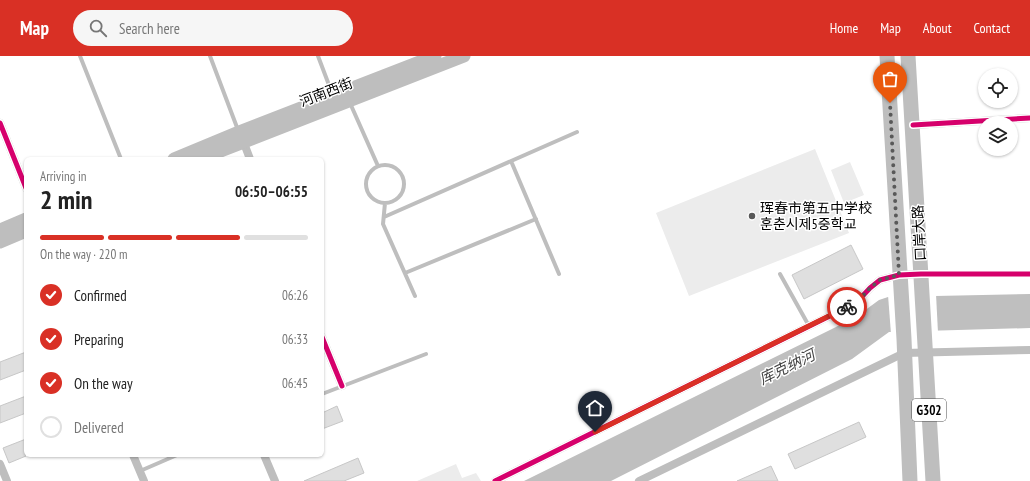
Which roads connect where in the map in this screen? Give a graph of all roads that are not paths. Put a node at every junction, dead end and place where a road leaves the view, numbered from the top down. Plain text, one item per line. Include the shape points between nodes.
1 (80, 56) edge
2 (210, 56) edge
3 (318, 56) edge
4 (435, 56) edge
5 (887, 56) edge
6 (908, 56) edge
7 (456, 58) edge
8 (333, 96) junction
9 (349, 101) junction
10 (1030, 118) edge
11 (0, 123) edge
12 (913, 125) junction
13 (577, 132) dead end
14 (241, 137) junction
15 (120, 157) edge
16 (180, 157) edge
17 (204, 157) edge
18 (249, 157) edge
19 (511, 161) junction
20 (378, 166) junction
21 (24, 183) edge
22 (385, 203) junction
23 (384, 217) junction
24 (536, 219) junction
25 (24, 220) edge
26 (0, 230) edge
27 (24, 232) edge
28 (0, 242) edge
29 (404, 273) junction
30 (559, 274) dead end
31 (780, 274) dead end
32 (1030, 274) edge
33 (922, 279) junction
34 (899, 280) junction
35 (415, 296) dead end
36 (809, 326) junction
37 (324, 342) edge
38 (926, 345) junction
39 (904, 346) junction
40 (1030, 350) edge
41 (426, 354) dead end
42 (342, 386) junction
43 (324, 393) edge
44 (135, 457) edge
45 (172, 457) edge
46 (265, 457) edge
47 (0, 464) edge
48 (140, 471) junction
49 (7, 481) edge
50 (144, 481) edge
51 (275, 481) edge
52 (494, 481) edge
53 (639, 481) edge
54 (910, 481) edge
55 (933, 481) edge

1 - 15 lane
2 - 14 lane
3 - 8 lane
4 - 8 main road, 河南西街
5 - 34 highway, 口岸大路 / G302
6 - 12 highway, 口岸大路 / G302
7 - 9 main road, 河南西街
8 - 14 main road, 河南西街
9 - 14 main road, 河南西街
9 - 20 lane
10 - 12 street
11 - 21 street
12 - 33 highway, 口岸大路 / G302
13 - 19 lane
14 - 16 main road, 河南西街
14 - 17 main road, 河南西街
14 - 18 street
19 - 23 lane
19 - 24 lane
20 - 22 lane via 367,177 366,189 373,199
20 - 22 lane via 392,166 404,181 397,199
22 - 23 lane
23 - 29 lane via 383,224
24 - 29 lane
24 - 30 lane
25 - 26 main road
27 - 28 main road
29 - 35 lane
31 - 36 lane
32 - 33 street
33 - 34 street
33 - 38 highway, 口岸大路 / G302
34 - 36 street via 880,280 856,303
34 - 39 highway, 口岸大路 / G302
36 - 52 street
37 - 42 street
38 - 39 street
38 - 40 street
38 - 55 highway, 口岸大路 / G302
39 - 53 street
39 - 54 highway, 口岸大路 / G302
41 - 42 lane
42 - 43 lane
44 - 48 street
45 - 48 lane
46 - 51 street
47 - 49 street
48 - 50 street

